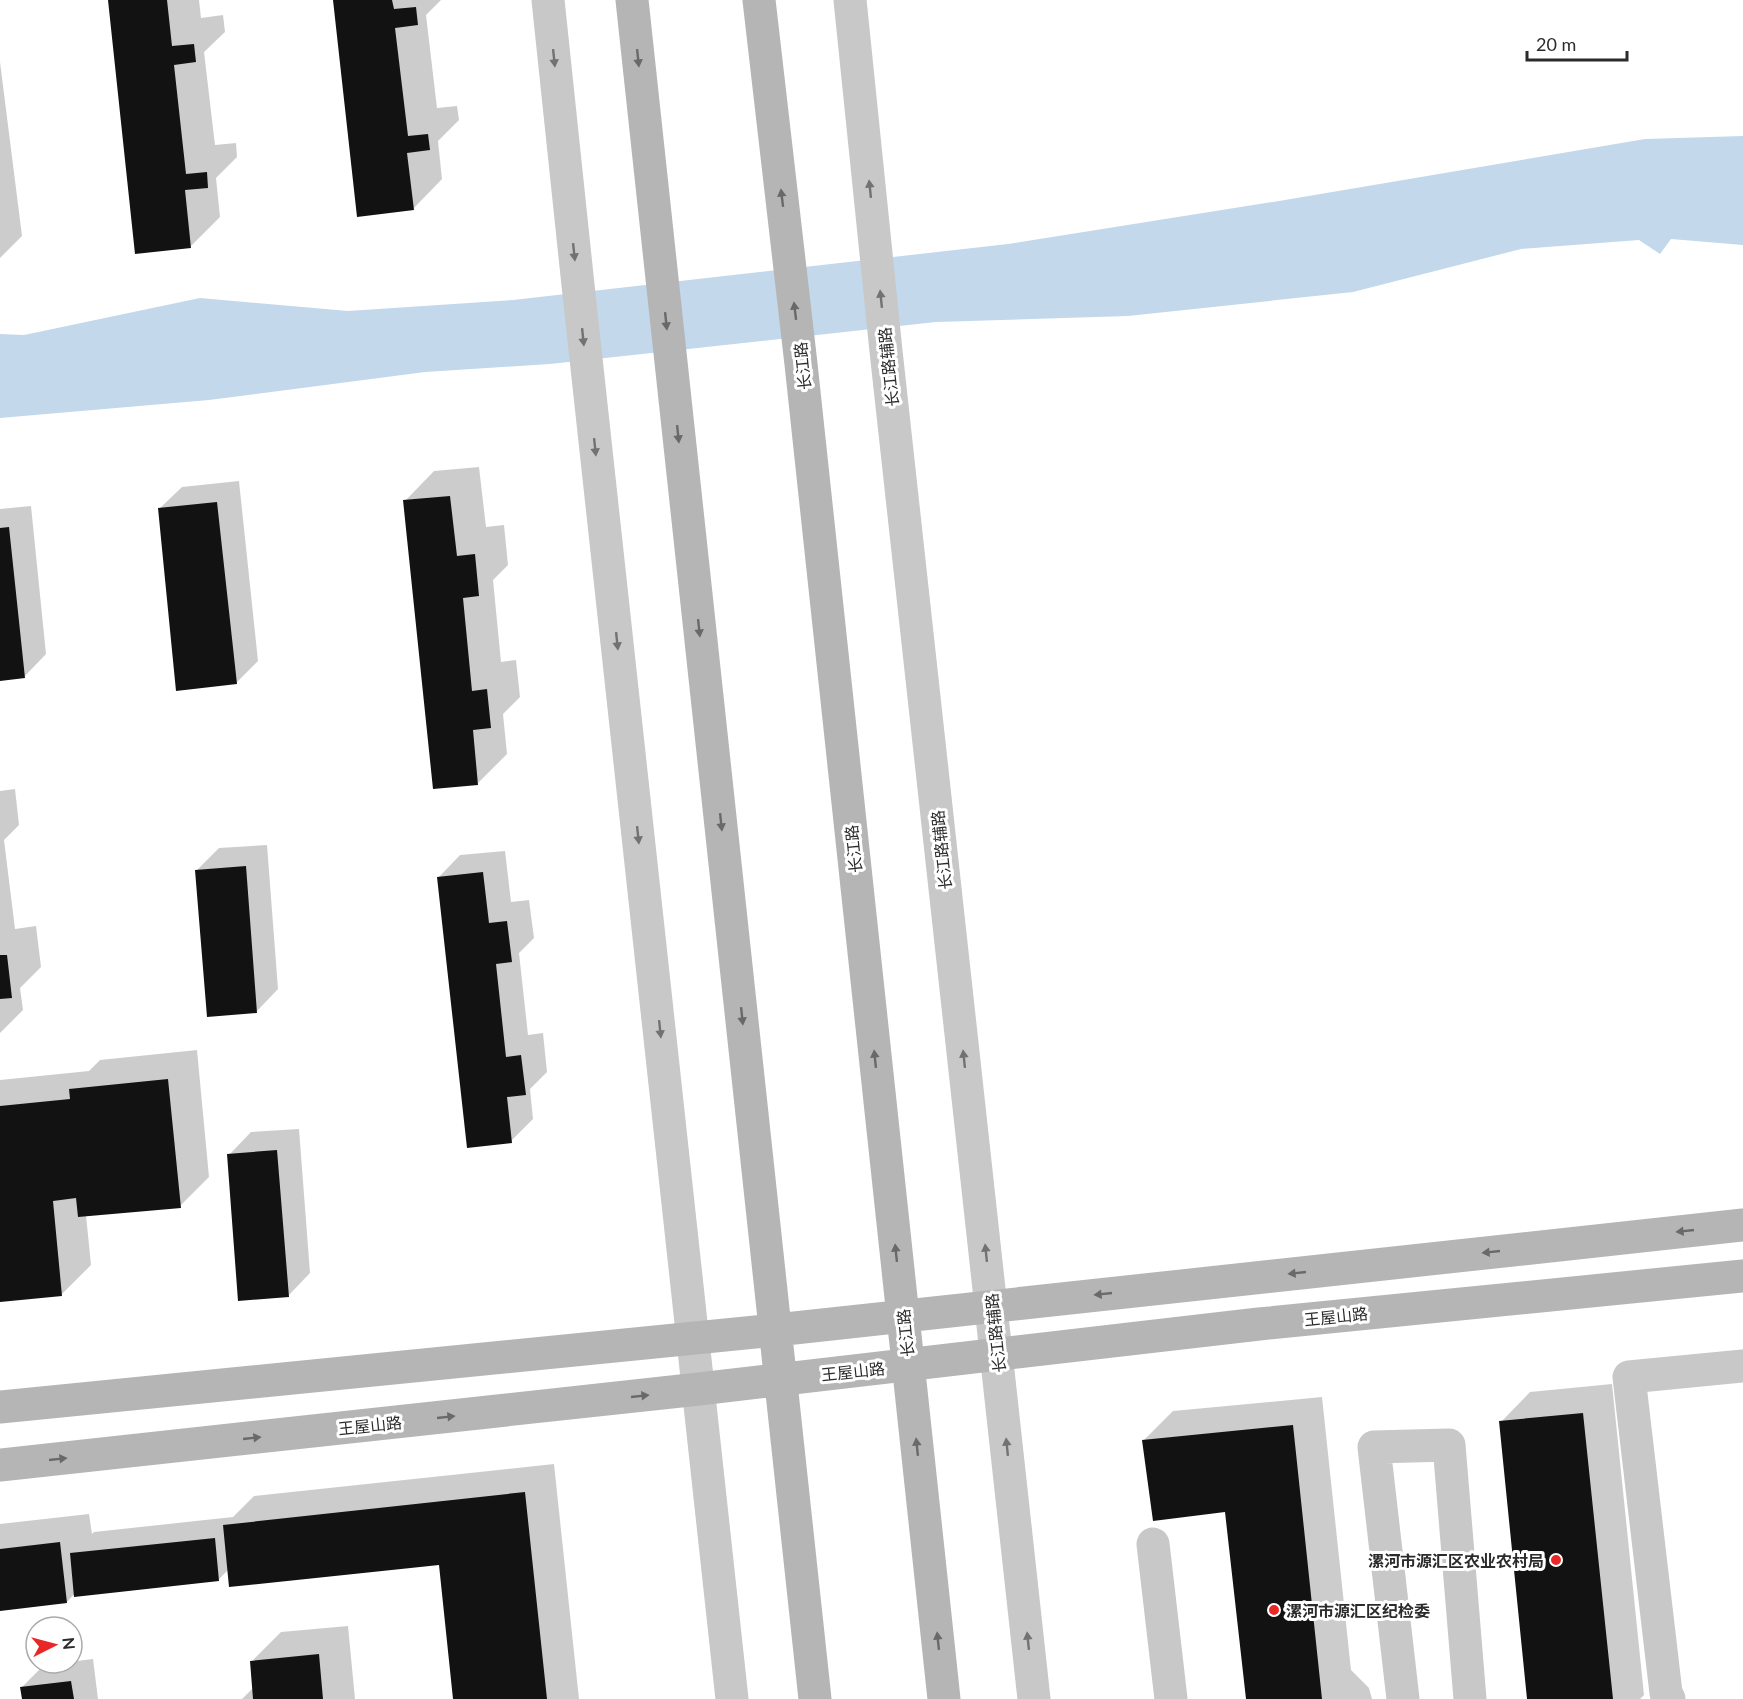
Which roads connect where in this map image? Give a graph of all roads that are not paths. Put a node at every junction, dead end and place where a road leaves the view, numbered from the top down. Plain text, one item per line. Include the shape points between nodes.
1 (548, 0) edge
2 (632, 0) edge
3 (759, 0) edge
4 (850, 0) edge
5 (1743, 1225) edge
6 (1743, 1276) edge
7 (992, 1306) junction
8 (903, 1316) junction
9 (776, 1330) junction
10 (694, 1338) junction
11 (997, 1355) junction
12 (908, 1365) junction
13 (1743, 1366) edge
14 (783, 1379) junction
15 (699, 1389) junction
16 (0, 1407) edge
17 (0, 1465) edge
18 (1153, 1544) dead end
19 (732, 1699) edge
20 (815, 1699) edge
21 (944, 1699) edge
22 (1034, 1699) edge
23 (1171, 1699) edge
24 (1403, 1699) edge
25 (1470, 1699) edge
26 (1669, 1699) edge

1 -> 10 street
2 -> 9 street
8 -> 3 street, 长江路
7 -> 4 street, 长江路辅路
5 -> 7 street
6 - 11 street, 王屋山路 via 1260,1324
7 - 8 street
7 - 11 street, 长江路辅路
8 - 9 street
8 - 12 street, 长江路
9 - 10 street
9 - 14 street
10 - 15 street
10 - 16 street
11 - 12 street, 王屋山路
22 -> 11 street, 长江路辅路
12 - 14 street, 王屋山路
21 -> 12 street, 长江路
13 - 26 street via 1629,1377 1665,1693
14 - 15 street, 王屋山路
14 - 20 street
17 -> 15 street, 王屋山路
15 - 19 street
18 - 23 street
24 - 25 street via 1374,1447 1449,1444

